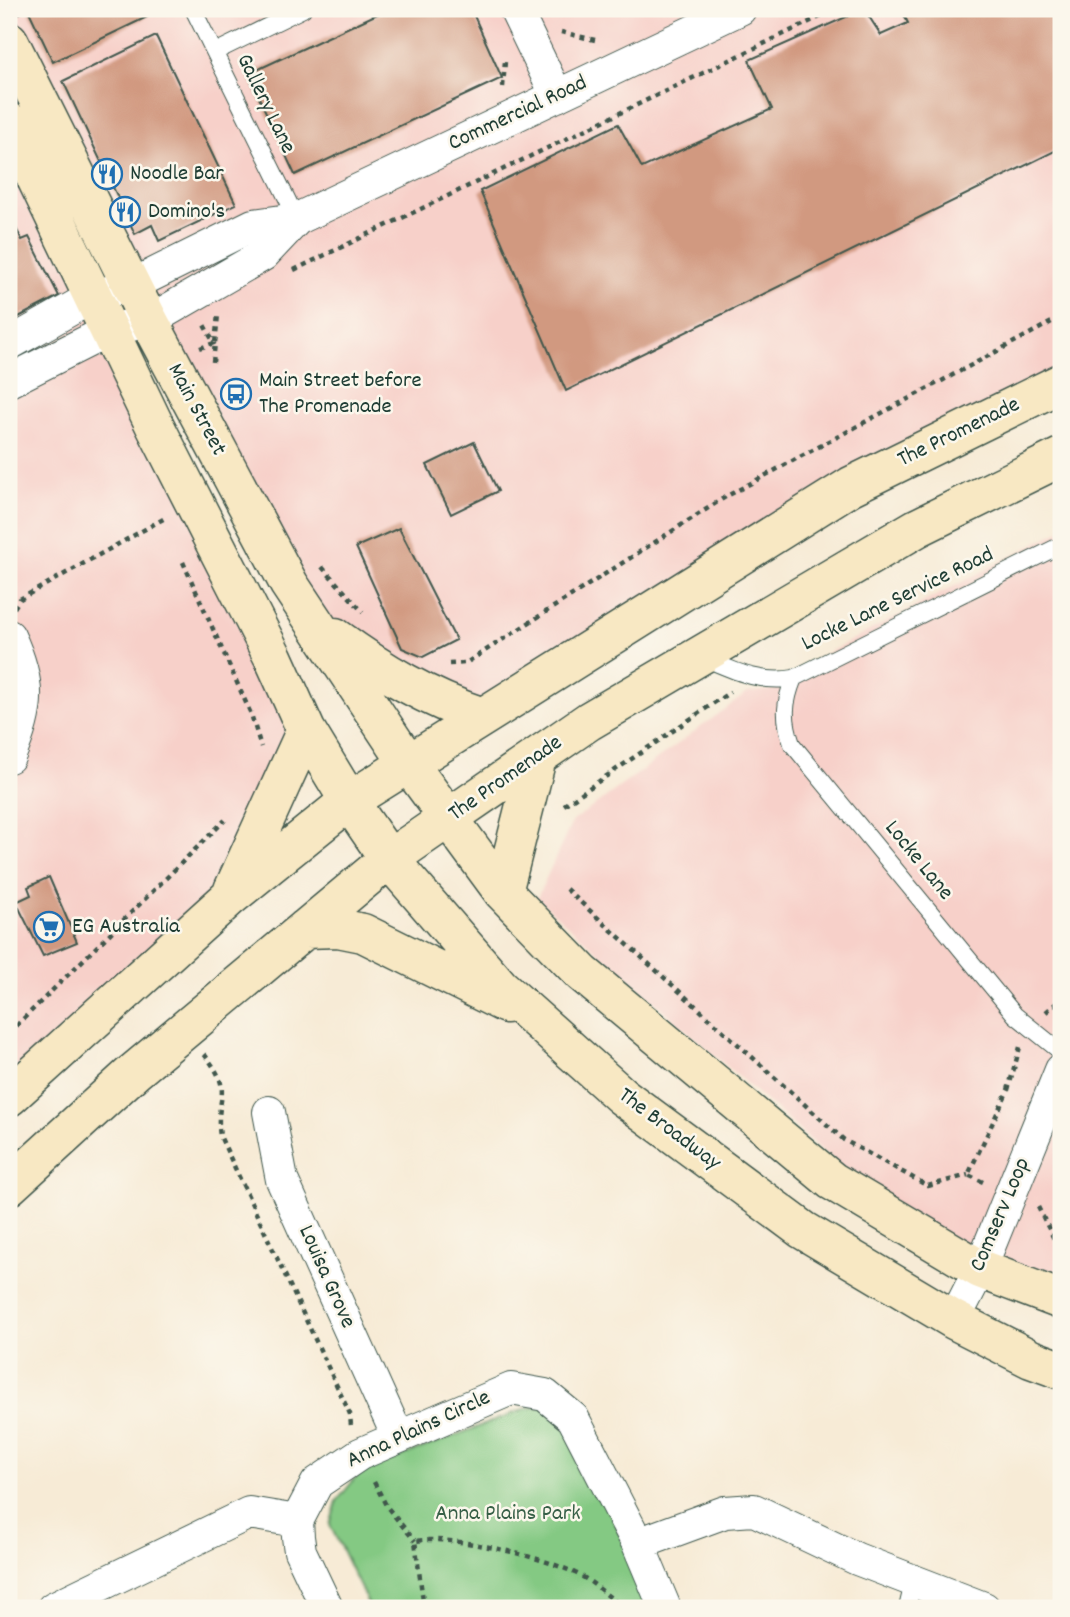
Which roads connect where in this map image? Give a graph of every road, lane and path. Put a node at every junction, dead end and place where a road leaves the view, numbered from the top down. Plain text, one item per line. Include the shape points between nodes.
1 (193, 9) edge
2 (303, 9) edge
3 (515, 9) edge
4 (740, 9) edge
5 (836, 9) edge
6 (556, 20) dead end
7 (595, 40) dead end
8 (9, 41) edge
9 (215, 52) junction
10 (557, 96) junction
11 (9, 122) edge
12 (297, 219) junction
13 (282, 275) dead end
14 (132, 285) junction
15 (94, 296) junction
16 (219, 305) dead end
17 (1061, 317) edge
18 (149, 321) junction
19 (110, 330) junction
20 (9, 344) edge
21 (218, 370) dead end
22 (9, 382) edge
23 (1061, 383) edge
24 (1061, 457) edge
25 (195, 502) junction
26 (1061, 545) edge
27 (314, 558) dead end
28 (9, 616) edge
29 (370, 621) dead end
30 (315, 622) junction
31 (9, 636) edge
32 (699, 656) junction
33 (440, 665) dead end
34 (794, 678) junction
35 (483, 717) junction
36 (306, 730) junction
37 (9, 757) edge
38 (537, 758) junction
39 (408, 764) junction
40 (349, 802) junction
41 (228, 816) dead end
42 (447, 819) junction
43 (389, 859) junction
44 (566, 889) dead end
45 (503, 892) junction
46 (230, 897) junction
47 (305, 929) junction
48 (531, 1015) junction
49 (184, 1030) junction
50 (9, 1033) edge
51 (1061, 1052) edge
52 (25, 1069) edge
53 (1061, 1070) edge
54 (9, 1097) edge
55 (269, 1112) dead end
56 (968, 1175) dead end
57 (9, 1186) edge
58 (980, 1269) junction
59 (1061, 1300) edge
60 (954, 1320) junction
61 (1061, 1370) edge
62 (398, 1437) junction
63 (360, 1454) junction
64 (297, 1521) junction
65 (415, 1541) junction
66 (638, 1544) junction
67 (910, 1596) edge
68 (53, 1608) edge
69 (327, 1608) edge
70 (424, 1608) edge
71 (624, 1608) edge
72 (665, 1608) edge
73 (984, 1608) edge

1 - 9 lane, Gallery Lane
2 - 9 lane
3 - 10 street
4 - 10 street, Commercial Road
5 - 13 path
6 - 7 path via 561,32
8 - 14 main road, Main Street
9 - 12 lane, Gallery Lane
10 - 12 street, Commercial Road
11 - 15 main road, Main Street
12 - 14 street, Commercial Road via 253,225
12 - 18 street, Commercial Road via 263,256
14 - 15 street, Commercial Road
14 - 18 main road, Main Street
15 - 19 main road, Main Street
15 - 20 street, Commercial Road
16 - 21 path via 212,359
17 - 33 path via 727,496 466,663
18 - 19 street, Commercial Road
18 - 30 main road, Main Street via 289,584
19 - 22 street, Commercial Road
19 - 25 main road, Main Street
23 - 35 main road, The Promenade via 851,486
24 - 32 main road, The Promenade via 917,528
25 - 28 path via 20,599
25 - 36 main road, Main Street
26 - 34 lane, Locke Lane Service Road
27 - 29 path
30 - 35 main road via 388,675 447,705
30 - 39 main road, Main Street
31 - 37 street via 22,664 27,703
32 - 34 lane, Locke Lane Service Road via 751,678
32 - 38 main road, The Promenade via 589,721
34 - 51 lane, Locke Lane via 784,703 792,744 1015,1015
35 - 39 main road, The Promenade
36 - 40 main road, Main Street
36 - 46 main road
38 - 42 main road, The Promenade
38 - 45 main road
39 - 40 main road, The Promenade
39 - 42 main road
40 - 43 main road, The Broadway
40 - 46 main road, The Promenade
41 - 50 path
42 - 43 main road, The Promenade
42 - 45 main road
43 - 47 main road, The Promenade
43 - 48 main road, The Broadway via 500,987
44 - 56 path via 844,1140 928,1185
45 - 58 main road via 582,973 832,1181
46 - 52 main road, The Promenade
47 - 48 main road via 363,933
47 - 49 main road, The Promenade
48 - 60 main road, The Broadway via 622,1096 803,1230
49 - 57 main road, The Promenade
49 - 63 path via 215,1067 225,1092 218,1117 220,1136 350,1414 352,1442
52 - 54 main road, The Promenade
53 - 58 street, Comserv Loop
55 - 62 street, Louisa Grove via 282,1180
58 - 59 main road
58 - 60 street, Comserv Loop
60 - 61 main road, The Broadway
62 - 63 street, Anna Plains Circle
62 - 66 street, Anna Plains Circle via 541,1379 573,1418
63 - 64 street, Anna Plains Circle via 317,1483
63 - 65 path via 387,1507
64 - 68 street via 248,1513
64 - 69 street via 300,1551
65 - 70 path
65 - 71 path via 436,1538 548,1561 578,1574
66 - 67 street via 724,1512 754,1510
66 - 72 street, Anna Plains Circle
67 - 73 street

